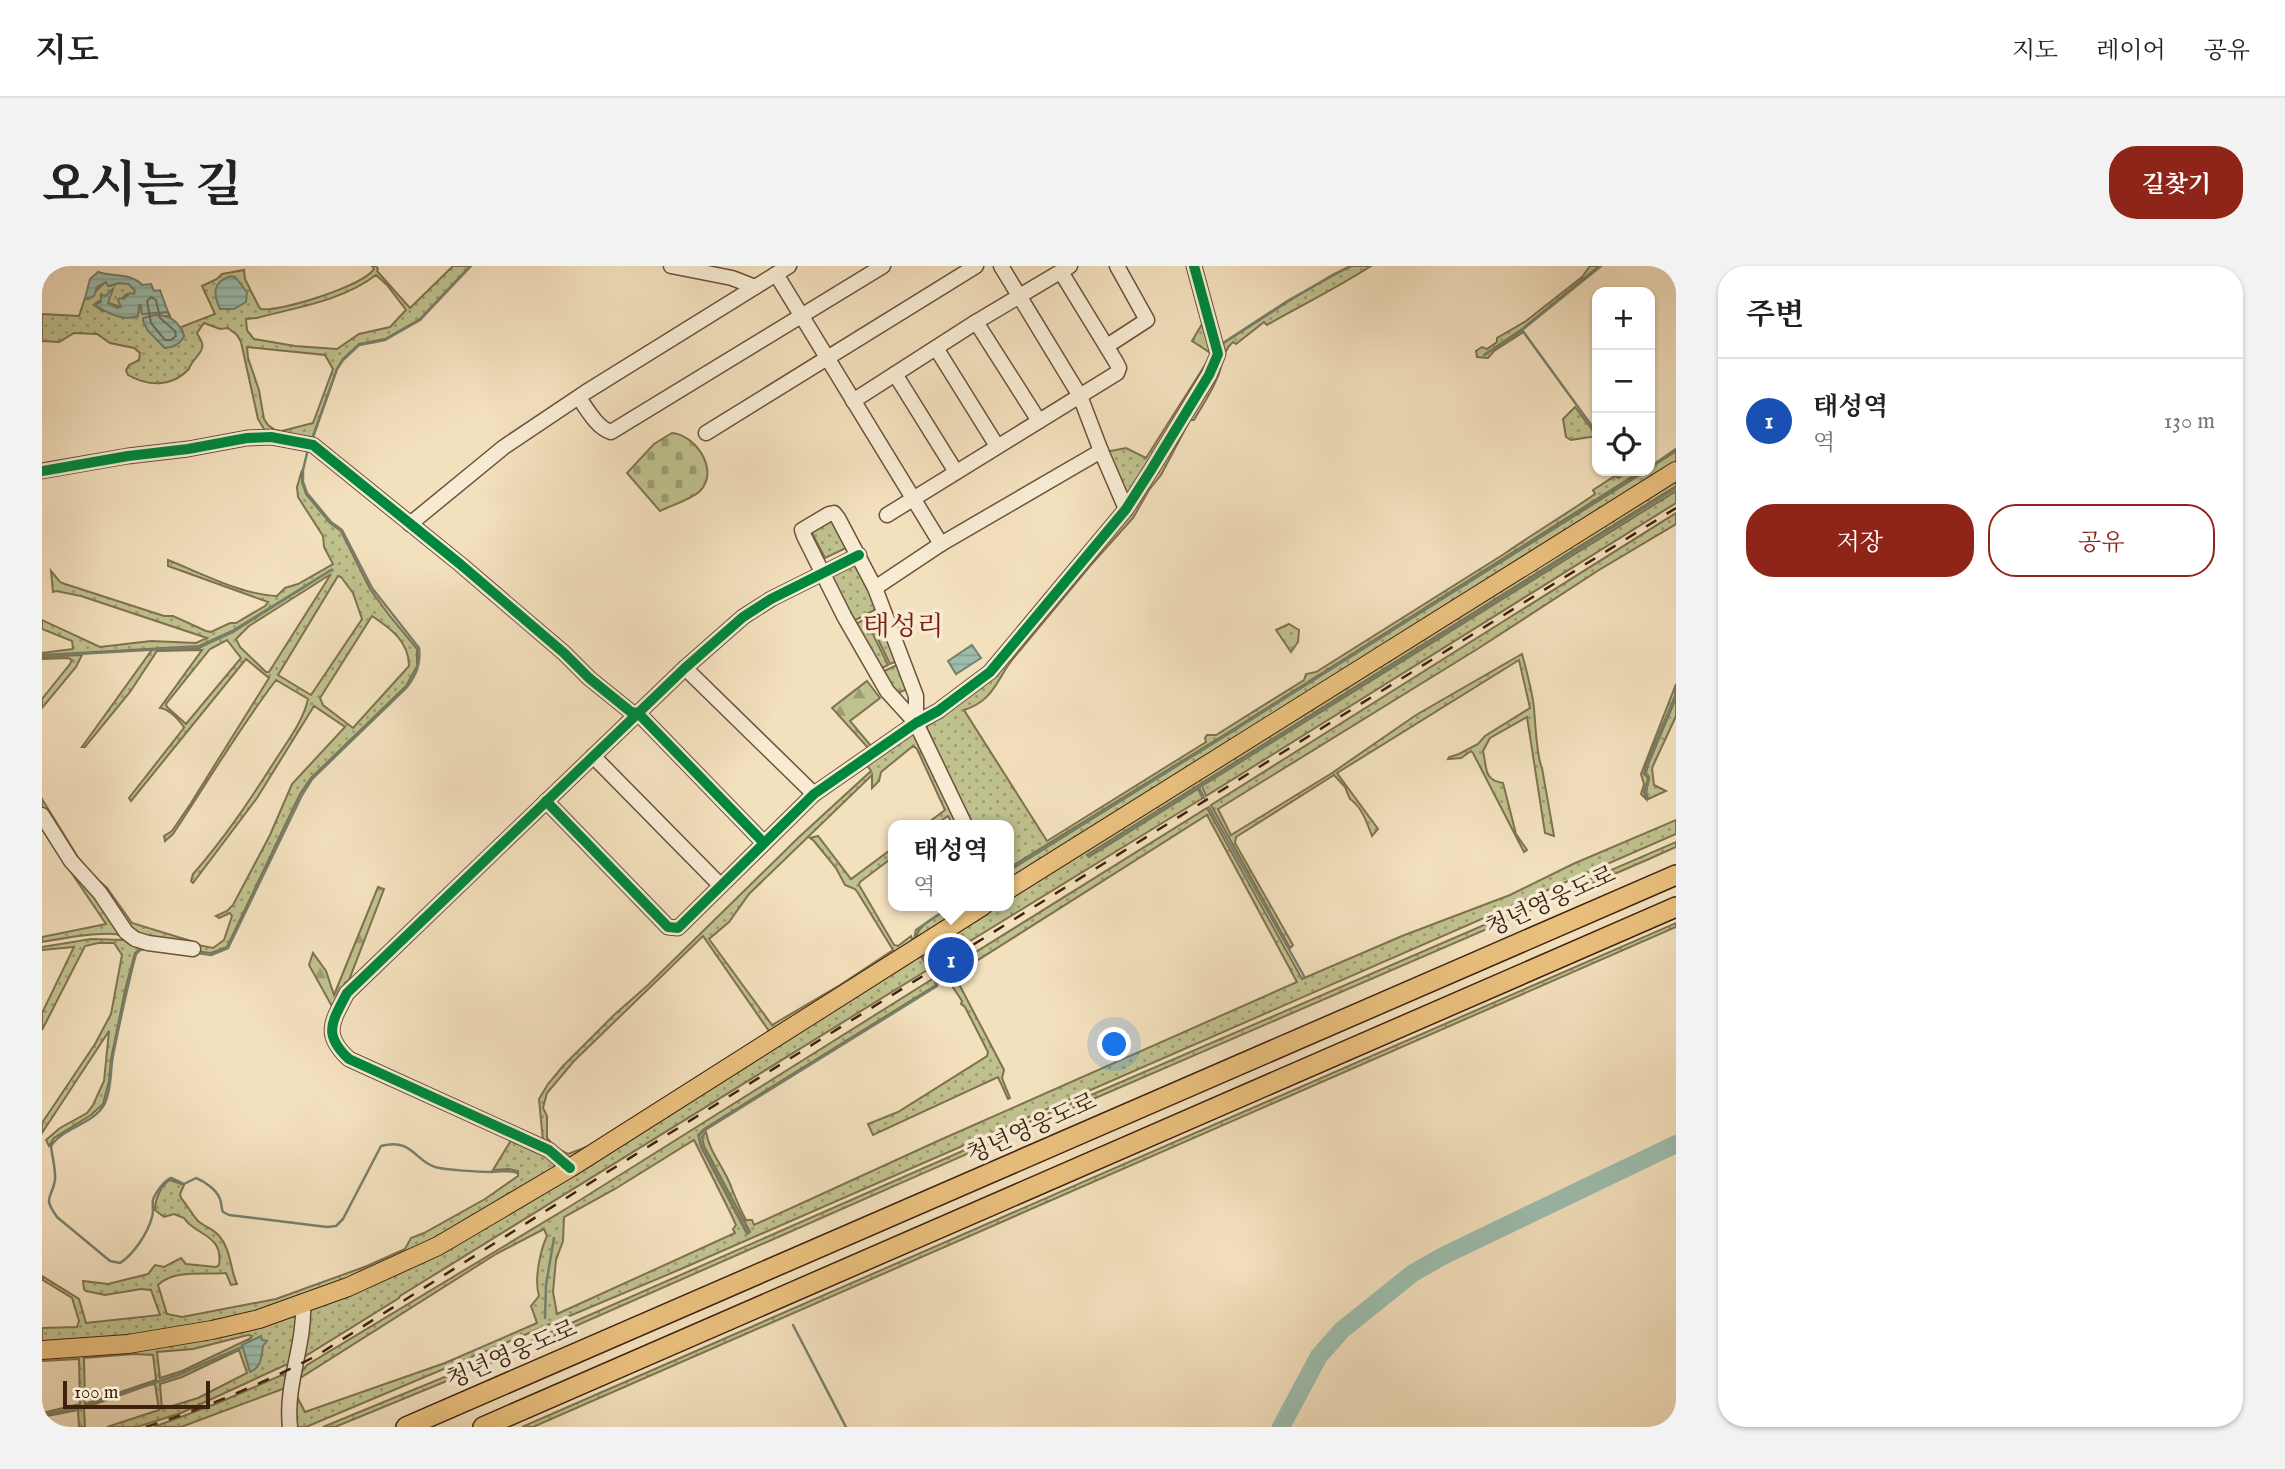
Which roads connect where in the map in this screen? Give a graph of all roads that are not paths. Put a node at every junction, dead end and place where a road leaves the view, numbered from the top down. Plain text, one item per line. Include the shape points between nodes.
1 (671, 266) edge
2 (883, 266) edge
3 (976, 266) edge
4 (1002, 266) edge
5 (1117, 266) edge
6 (1194, 266) edge
7 (1065, 269) edge
8 (782, 270) edge
9 (755, 287) junction
10 (1020, 296) junction
11 (801, 316) junction
12 (976, 322) junction
13 (1107, 346) junction
14 (936, 348) junction
15 (827, 359) junction
16 (895, 374) junction
17 (1080, 396) junction
18 (579, 398) junction
19 (853, 401) junction
20 (1039, 421) junction
21 (706, 433) dead end
22 (997, 446) junction
23 (1101, 451) junction
24 (42, 471) edge
25 (1676, 471) edge
26 (956, 472) junction
27 (912, 499) junction
28 (1126, 509) junction
29 (887, 514) dead end
30 (410, 524) junction
31 (941, 544) junction
32 (859, 555) junction
33 (822, 573) junction
34 (875, 588) junction
35 (685, 668) junction
36 (638, 713) junction
37 (916, 723) junction
38 (593, 756) junction
39 (814, 794) junction
40 (546, 801) junction
41 (42, 815) edge
42 (963, 820) edge
43 (764, 842) junction
44 (1676, 875) edge
45 (720, 885) junction
46 (1014, 886) edge
47 (1676, 907) edge
48 (975, 911) edge
49 (193, 949) dead end
50 (570, 1168) junction
51 (303, 1304) junction
52 (42, 1350) edge
53 (290, 1427) edge
54 (406, 1427) edge
55 (483, 1427) edge

1 - 9 street
2 - 11 street
3 - 15 street
4 - 10 street
5 - 13 street via 1147,320
6 - 28 street via 1218,354
7 - 10 street
7 - 13 street
8 - 9 street
8 - 11 street
9 - 18 street
10 - 12 street
10 - 17 street
11 - 15 street
11 - 18 street via 611,432
12 - 14 street
12 - 20 street
13 - 17 street via 1119,368 1117,373
14 - 16 street
14 - 22 street
15 - 19 street
15 - 21 street
16 - 19 street
16 - 26 street
17 - 20 street
17 - 23 street
18 - 30 street via 485,461
19 - 27 street
20 - 22 street
22 - 26 street
23 - 28 street
23 - 31 street
24 - 30 street via 271,437 310,444
25 - 46 main road
26 - 27 street
27 - 29 street
27 - 31 street
28 - 37 street via 990,672
30 - 36 street via 589,678
31 - 34 street
32 - 33 street
32 - 33 street via 838,518 829,514 802,530
32 - 34 street
33 - 35 street via 743,617
33 - 37 street via 887,691
34 - 37 street via 916,696
35 - 36 street
35 - 39 street
36 - 38 street
36 - 43 street
37 - 39 street
37 - 42 street
38 - 40 street
38 - 45 street
39 - 43 street
40 - 45 street via 668,927 678,928
40 - 50 street via 347,993 332,1036 349,1059 549,1150
41 - 49 street via 126,932 135,939
43 - 45 street
44 - 54 highway, 청년영웅도로
47 - 55 highway
48 - 50 main road
50 - 51 main road via 438,1246
51 - 52 main road via 212,1330
51 - 53 street

